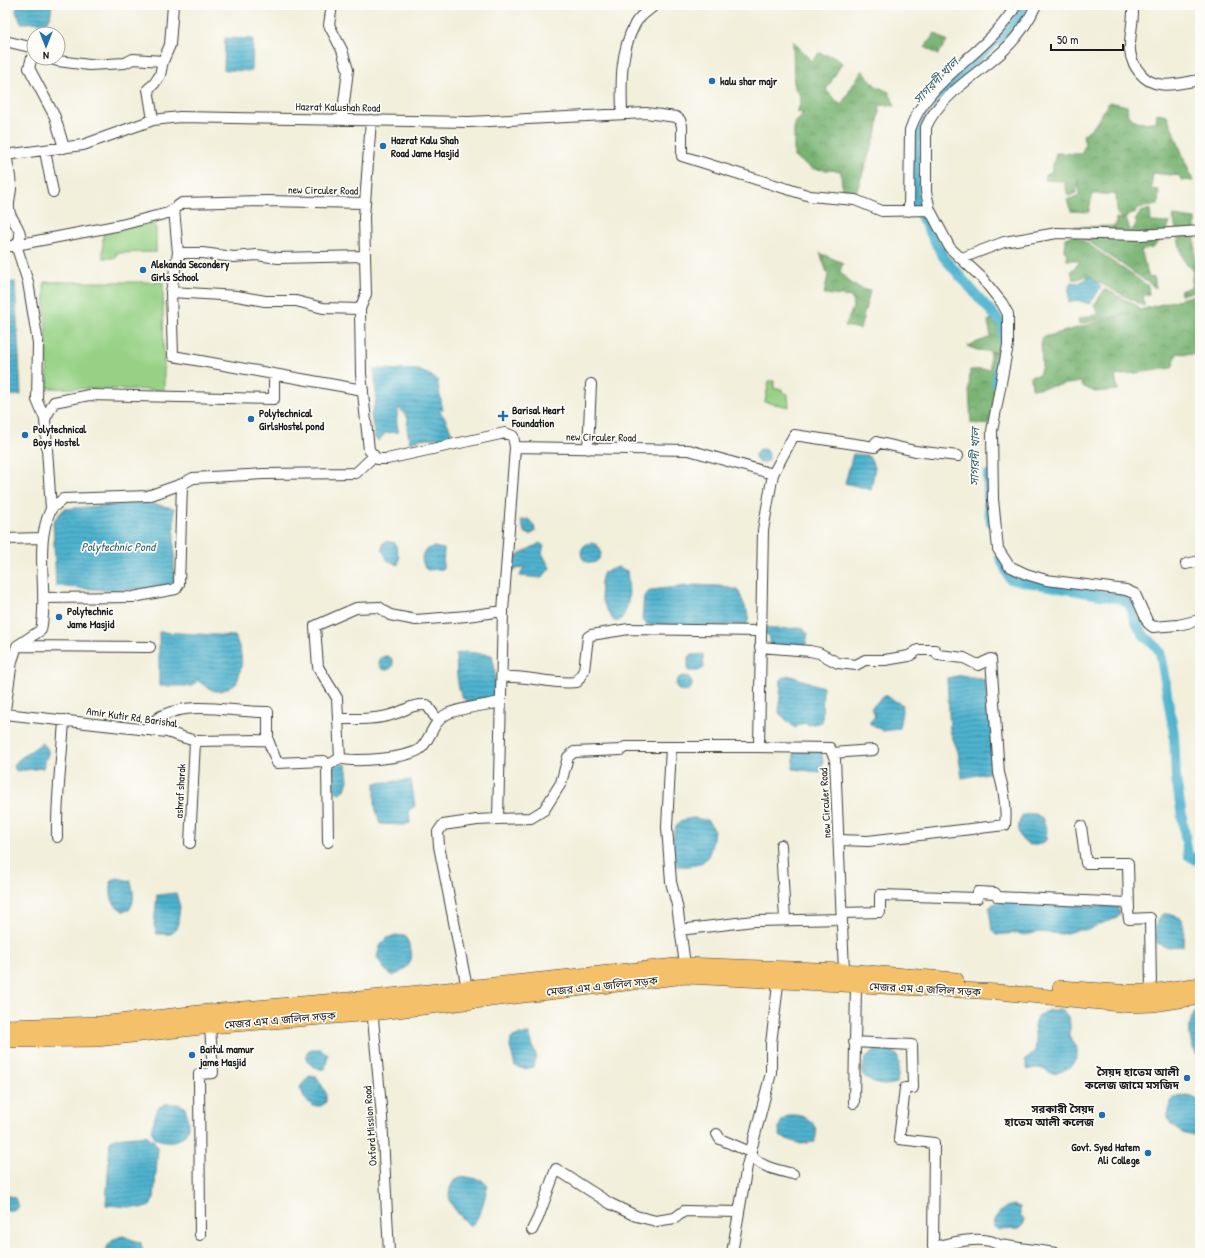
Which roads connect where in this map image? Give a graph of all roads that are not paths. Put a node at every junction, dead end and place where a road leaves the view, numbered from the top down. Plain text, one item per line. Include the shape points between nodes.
1 (173, 5) edge
2 (332, 5) edge
3 (655, 5) edge
4 (1016, 5) edge
5 (1036, 5) edge
6 (1133, 5) edge
7 (5, 41) edge
8 (26, 48) edge
9 (163, 61) junction
10 (66, 62) edge
11 (30, 66) edge
12 (1200, 80) edge
13 (622, 113) junction
14 (342, 119) junction
15 (153, 120) junction
16 (371, 120) junction
17 (64, 148) junction
18 (45, 151) junction
19 (6, 155) edge
20 (53, 192) dead end
21 (366, 203) junction
22 (174, 209) junction
23 (930, 210) junction
24 (909, 211) junction
25 (1200, 231) edge
26 (16, 245) junction
27 (5, 248) edge
28 (178, 253) junction
29 (365, 256) junction
30 (962, 258) junction
31 (171, 292) junction
32 (360, 309) junction
33 (274, 374) junction
34 (591, 384) dead end
35 (363, 390) junction
36 (45, 419) junction
37 (514, 447) junction
38 (588, 449) junction
39 (374, 456) junction
40 (958, 456) dead end
41 (772, 474) junction
42 (182, 484) junction
43 (51, 509) junction
44 (5, 538) edge
45 (43, 538) junction
46 (1200, 561) edge
47 (1186, 564) dead end
48 (43, 598) junction
49 (503, 611) junction
50 (1200, 620) edge
51 (760, 631) junction
52 (17, 646) junction
53 (150, 647) dead end
54 (760, 647) junction
55 (502, 677) junction
56 (501, 702) junction
57 (5, 710) edge
58 (5, 714) edge
59 (338, 719) junction
60 (64, 720) junction
61 (438, 721) junction
62 (145, 730) junction
63 (268, 740) junction
64 (194, 741) junction
65 (671, 747) junction
66 (759, 747) junction
67 (873, 750) dead end
68 (832, 753) junction
69 (340, 758) junction
70 (327, 766) junction
71 (498, 819) junction
72 (1081, 826) dead end
73 (57, 837) dead end
74 (838, 840) junction
75 (328, 842) dead end
76 (190, 843) dead end
77 (781, 845) dead end
78 (842, 916) junction
79 (1129, 919) junction
80 (785, 920) junction
81 (680, 930) junction
82 (685, 965) junction
83 (844, 971) junction
84 (779, 975) junction
85 (856, 985) junction
86 (1200, 985) edge
87 (1151, 992) junction
88 (468, 993) junction
89 (1200, 997) edge
90 (371, 998) junction
91 (372, 1013) junction
92 (210, 1026) junction
93 (5, 1027) edge
94 (5, 1040) edge
95 (854, 1042) junction
96 (854, 1104) dead end
97 (717, 1134) dead end
98 (750, 1152) junction
99 (793, 1174) dead end
100 (739, 1212) junction
101 (532, 1230) dead end
102 (200, 1235) dead end
103 (1032, 1251) edge
104 (389, 1253) edge
105 (732, 1253) edge
106 (1056, 1253) edge

1 - 9 street via 170,45
2 - 14 street via 330,25 348,70
3 - 13 street via 635,24 627,46 621,67
4 - 24 street via 991,39 943,82 914,118 910,130
5 - 23 street via 1025,26 1008,46 974,73 930,119 926,127 925,157 926,192
6 - 12 street via 1130,51 1133,65 1143,77 1150,83 1166,84
7 - 8 street
9 - 10 street via 133,59 125,63 89,64
9 - 15 street via 160,75 148,88
11 - 17 street via 54,117
13 - 16 street, Hazrat Kalushah Road via 469,122
13 - 24 street, Hazrat Kalushah Road via 676,117 682,126 682,156 810,196 855,200 882,211
14 - 15 street, Hazrat Kalushah Road via 180,117
14 - 16 street, Hazrat Kalushah Road
15 - 17 street, Hazrat Kalushah Road via 83,145
16 - 21 street
17 - 18 street, Hazrat Kalushah Road
18 - 19 street, Hazrat Kalushah Road
18 - 20 street
19 - 26 street via 11,191 8,201 10,213 20,233 20,240
21 - 22 street, new Circuler Road via 182,203
21 - 29 street, new Circuler Road
22 - 26 street, new Circuler Road via 168,213 121,225
22 - 28 street
23 - 24 street
23 - 30 street via 950,248
25 - 30 street via 1141,235 1057,233 1004,242
26 - 27 street, new Circuler Road
26 - 36 street via 28,282 38,343 37,400
28 - 29 street via 278,258
28 - 31 street
29 - 32 street, new Circuler Road via 366,294
30 - 50 street via 992,291 1008,314 1008,346 992,431 993,499 998,549 1009,566 1046,580 1126,590 1135,594 1148,623 1153,627
31 - 32 street via 237,296 265,301 296,301 322,308
31 - 33 street via 172,356
32 - 35 street, new Circuler Road
33 - 35 street
33 - 36 street via 274,399 89,395 54,402
34 - 38 street
35 - 39 street, new Circuler Road via 369,450
36 - 43 street
37 - 38 street, new Circuler Road
37 - 39 street via 513,436 505,433 387,459 377,459
37 - 49 street
38 - 41 street, new Circuler Road via 689,450
39 - 42 street via 356,473 193,478
40 - 41 street via 915,451 876,442 875,447 794,435
41 - 51 street via 763,530
42 - 43 street via 148,496 63,499
42 - 48 street via 179,584 176,589 133,597
43 - 45 street via 45,522
44 - 45 street
45 - 48 street
46 - 47 street
48 - 52 street via 41,630
49 - 55 street
49 - 59 street via 416,620 390,615 379,607 356,608 315,626 318,667 337,698
51 - 54 street
51 - 55 street via 629,629 591,635 588,637 584,670 577,682
52 - 53 street
52 - 57 street
54 - 66 street
54 - 74 street via 819,652 838,663 856,665 864,660 908,656 920,650 935,650 938,655 964,658 978,665 991,659 1000,772 1004,788 1005,825 868,841
55 - 56 street
56 - 61 street via 448,714
56 - 71 street
58 - 60 street, Amir Kutir Rd, Barishal
59 - 61 street via 382,717 416,704 427,705
59 - 69 street
60 - 62 street, Amir Kutir Rd, Barishal
60 - 73 street via 57,789
61 - 69 street via 420,750 366,761 348,761
62 - 63 street via 160,716 180,709 268,712
62 - 64 street, Amir Kutir Rd, Barishal via 167,732
63 - 64 street, Amir Kutir Rd, Barishal
63 - 70 street via 277,763 324,762
64 - 76 street, ashraf sharak
65 - 66 street
65 - 71 street via 625,747 621,750 574,752 568,757 561,783 544,810 532,818
65 - 81 street via 668,827 671,882
66 - 68 street, new Circuler Road via 830,748
67 - 68 street
68 - 74 street, new Circuler Road via 835,759
69 - 70 street
70 - 75 street
71 - 88 street via 443,825 438,832
72 - 79 street via 1086,863 1128,863
74 - 78 street, new Circuler Road
77 - 80 street
78 - 79 street via 880,912 880,895 978,898 978,892 995,893 998,897 1127,903
78 - 80 street
78 - 83 street, new Circuler Road
79 - 87 street via 1150,918
80 - 81 street
81 - 82 street
82 - 84 main road, মেজর এম এ জলিল সড়ক
82 - 88 main road, মেজর এম এ জলিল সড়ক
83 - 84 main road, মেজর এম এ জলিল সড়ক
83 - 87 main road, মেজর এম এ জলিল সড়ক via 1118,992
84 - 85 main road, মেজর এম এ জলিল সড়ক
84 - 88 main road, মেজর এম এ জলিল সড়ক via 686,976
84 - 98 street via 771,1044 772,1073
85 - 89 main road, মেজর এম এ জলিল সড়ক via 999,992 1130,1005
85 - 95 street
86 - 87 main road, মেজর এম এ জলিল সড়ক
88 - 90 main road, মেজর এম এ জলিল সড়ক
88 - 91 main road, মেজর এম এ জলিল সড়ক
90 - 91 street, Oxford Mission Road
90 - 93 main road, মেজর এম এ জলিল সড়ক via 100,1024
91 - 92 main road, মেজর এম এ জলিল সড়ক
91 - 104 street, Oxford Mission Road via 382,1117
92 - 94 main road, মেজর এম এ জলিল সড়ক via 97,1039
92 - 102 street via 213,1072 199,1074
95 - 96 street
95 - 103 street via 912,1044 912,1088 905,1088 899,1139 934,1143 933,1247 959,1242 994,1241 999,1245
97 - 98 street via 720,1139
98 - 99 street via 753,1159 764,1165
98 - 100 street
100 - 101 street via 684,1211 675,1218 656,1221 636,1216 611,1204 556,1169
100 - 105 street
103 - 106 street

